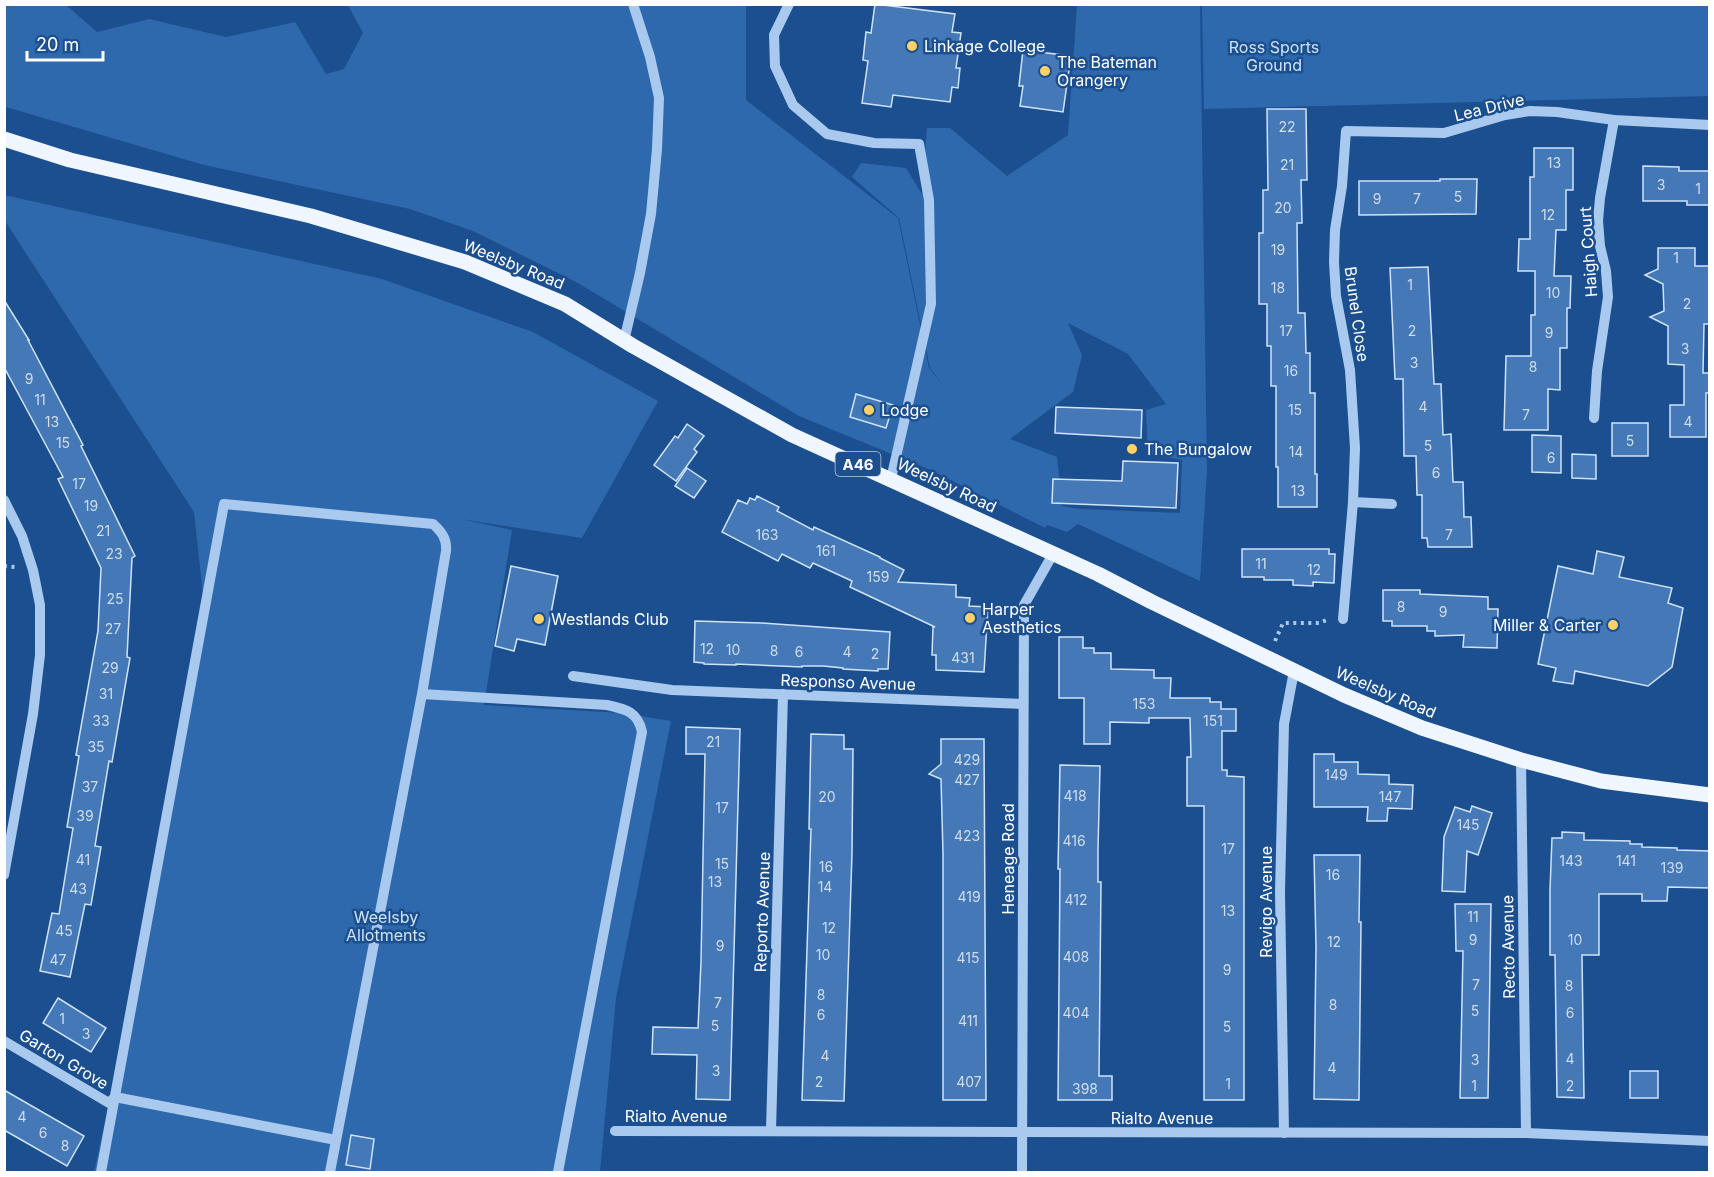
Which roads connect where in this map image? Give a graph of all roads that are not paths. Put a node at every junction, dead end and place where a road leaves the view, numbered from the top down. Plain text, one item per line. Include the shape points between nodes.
1 (633, 4) edge
2 (789, 4) edge
3 (1614, 120) junction
4 (1710, 125) edge
5 (1346, 131) joint
6 (4, 140) edge
7 (624, 341) junction
8 (1594, 418) dead end
9 (891, 479) junction
10 (4, 500) edge
11 (1353, 502) junction
12 (1392, 504) dead end
13 (1053, 554) junction
14 (1342, 619) road end
15 (1294, 671) junction
16 (573, 676) dead end
17 (422, 694) junction
18 (783, 694) junction
19 (1023, 704) junction
20 (1521, 760) junction
21 (1710, 795) edge
22 (6, 859) edge
23 (4, 875) edge
24 (4, 1041) edge
25 (112, 1100) junction
26 (771, 1130) junction
27 (615, 1131) dead end
28 (1022, 1133) junction
29 (1284, 1133) junction
30 (1526, 1133) junction
31 (336, 1140) junction
32 (1710, 1141) edge
33 (101, 1173) edge
34 (330, 1173) edge
35 (558, 1173) edge
36 (1022, 1173) edge

1 - 7 street via 651,57 659,98 658,139 651,214
2 - 9 street via 774,35 775,66 793,105 827,134 919,144 929,200 931,304
3 - 4 street, Lea Drive
3 - 5 street, Lea Drive via 1530,111 1444,133
3 - 8 street, Haigh Court via 1598,220 1608,297
5 - 11 street, Brunel Close via 1334,262 1336,296 1350,370
6 - 7 main road, Weelsby Road / A46 via 70,160 311,216 465,262 566,304
7 - 9 main road, Weelsby Road / A46 via 792,435
9 - 13 main road, Weelsby Road / A46
10 - 22 street via 22,536 40,605 40,655 33,714
11 - 12 street
11 - 14 street, Brunel Close
13 - 15 main road, Weelsby Road / A46
13 - 19 street, Heneage Road via 1024,605
15 - 20 main road, Weelsby Road / A46 via 1422,728
15 - 29 street, Revigo Avenue via 1283,735 1280,892
16 - 18 street, Responso Avenue via 672,690
17 - 25 street via 446,551 447,541 440,530 433,524 224,504
17 - 31 street
17 - 35 street via 608,705 625,709 640,723 642,732
18 - 19 street, Responso Avenue
18 - 26 street, Reporto Avenue
19 - 28 street, Heneage Road
20 - 21 main road, Weelsby Road / A46 via 1601,780
20 - 30 street, Recto Avenue
22 - 23 street
24 - 25 street, Garton Grove
25 - 31 street, Garton Grove
25 - 33 street
26 - 27 street, Rialto Avenue
26 - 28 street, Rialto Avenue
28 - 29 street, Rialto Avenue
28 - 36 street, Heneage Road
29 - 30 street, Rialto Avenue
30 - 32 street, Rialto Avenue
31 - 34 street

